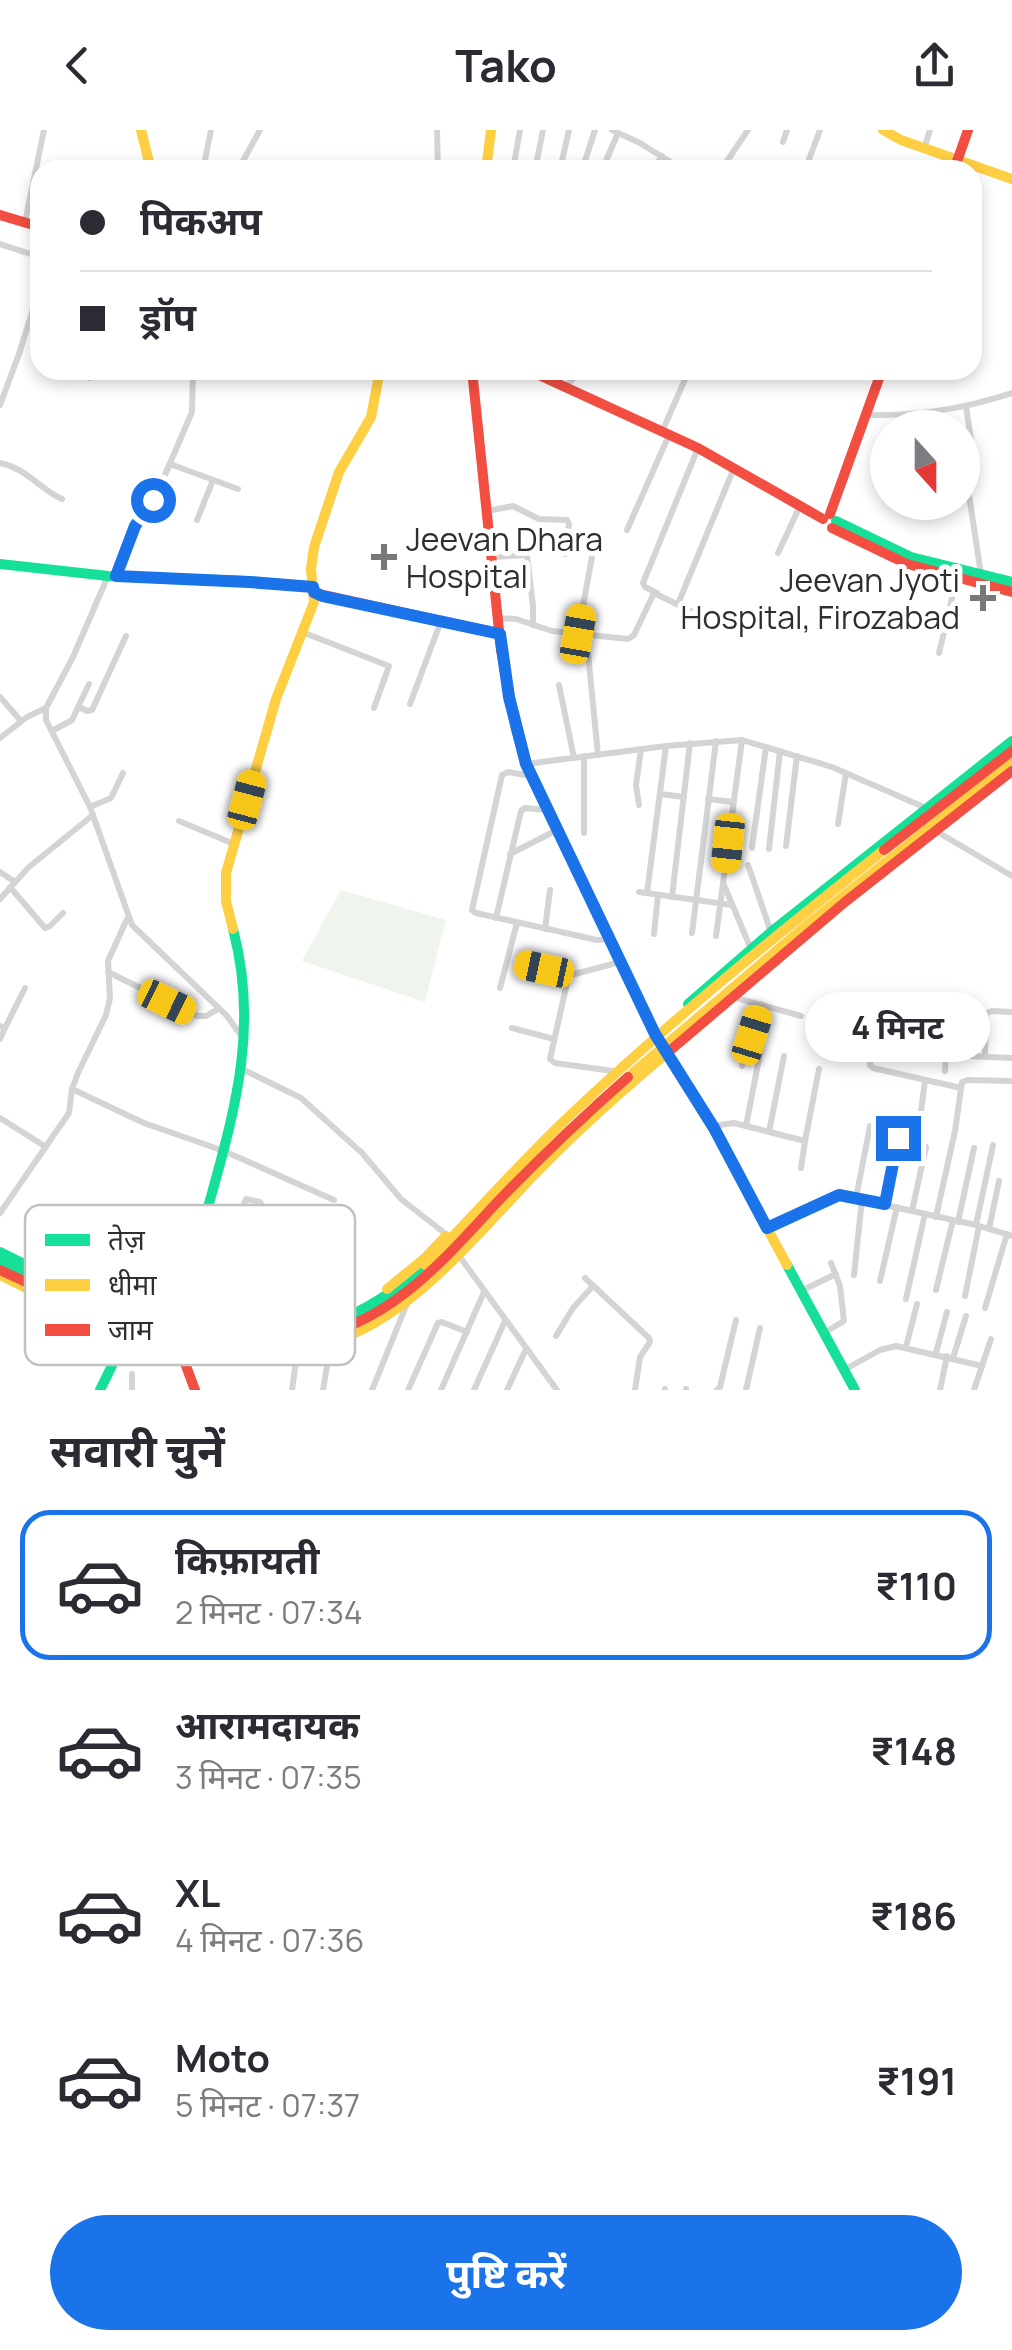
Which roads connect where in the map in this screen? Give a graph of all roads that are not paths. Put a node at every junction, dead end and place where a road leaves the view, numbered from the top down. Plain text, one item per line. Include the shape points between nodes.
1 (44, 130) edge
2 (141, 130) edge
3 (211, 130) edge
4 (260, 130) edge
5 (437, 130) edge
6 (491, 130) edge
7 (520, 130) edge
8 (543, 130) edge
9 (568, 130) edge
10 (595, 130) edge
11 (748, 130) edge
12 (788, 130) edge
13 (820, 130) edge
14 (883, 130) edge
15 (930, 130) edge
16 (968, 130) edge
17 (615, 131) edge
18 (783, 142) dead end
19 (924, 148) junction
20 (662, 156) junction
21 (38, 160) edge
22 (150, 160) edge
23 (205, 160) edge
24 (244, 160) edge
25 (438, 160) edge
26 (487, 160) edge
27 (515, 160) edge
28 (537, 160) edge
29 (562, 160) edge
30 (585, 160) edge
31 (605, 160) edge
32 (659, 160) edge
33 (668, 160) edge
34 (728, 160) edge
35 (809, 160) edge
36 (947, 160) edge
37 (958, 160) edge
38 (982, 172) edge
39 (1012, 179) edge
40 (30, 198) edge
41 (0, 214) edge
42 (25, 222) junction
43 (30, 223) edge
44 (0, 244) edge
45 (30, 254) edge
46 (30, 321) edge
47 (193, 380) edge
48 (378, 380) edge
49 (473, 380) edge
50 (552, 380) edge
51 (572, 380) edge
52 (685, 380) edge
53 (878, 380) edge
54 (566, 386) junction
55 (1012, 392) edge
56 (0, 405) edge
57 (966, 406) junction
58 (866, 415) junction
59 (666, 433) junction
60 (698, 448) junction
61 (0, 464) edge
62 (170, 464) junction
63 (734, 468) junction
64 (213, 480) junction
65 (238, 489) dead end
66 (62, 499) dead end
67 (800, 506) junction
68 (487, 511) junction
69 (198, 520) dead end
70 (830, 521) junction
71 (628, 530) dead end
72 (593, 551) dead end
73 (778, 553) dead end
74 (565, 554) dead end
75 (492, 557) junction
76 (0, 564) edge
77 (981, 574) junction
78 (112, 576) junction
79 (957, 578) junction
80 (1012, 582) edge
81 (313, 590) junction
82 (1012, 592) edge
83 (657, 593) junction
84 (678, 604) junction
85 (695, 612) dead end
86 (498, 618) junction
87 (440, 621) junction
88 (533, 626) junction
89 (302, 632) junction
90 (500, 634) junction
91 (578, 634) junction
92 (126, 636) dead end
93 (588, 652) dead end
94 (939, 653) dead end
95 (89, 684) dead end
96 (559, 685) dead end
97 (0, 697) edge
98 (410, 704) dead end
99 (79, 707) junction
100 (46, 708) junction
101 (374, 708) dead end
102 (21, 721) junction
103 (52, 730) junction
104 (0, 738) edge
105 (742, 740) junction
106 (716, 741) junction
107 (1012, 742) edge
108 (690, 744) junction
109 (666, 746) junction
110 (766, 747) junction
111 (640, 749) junction
112 (780, 751) junction
113 (1012, 751) edge
114 (598, 754) junction
115 (584, 756) junction
116 (797, 756) junction
117 (574, 758) junction
118 (1012, 762) edge
119 (526, 764) junction
120 (1012, 771) edge
121 (123, 773) dead end
122 (846, 773) junction
123 (532, 776) junction
124 (660, 794) junction
125 (684, 797) junction
126 (708, 799) junction
127 (734, 802) junction
128 (639, 805) dead end
129 (926, 808) junction
130 (548, 810) junction
131 (92, 811) junction
132 (179, 822) dead end
133 (838, 824) dead end
134 (557, 830) junction
135 (935, 830) junction
136 (584, 833) dead end
137 (234, 844) junction
138 (786, 846) dead end
139 (752, 848) dead end
140 (769, 849) dead end
141 (510, 854) junction
142 (748, 865) dead end
143 (0, 872) edge
144 (1012, 876) edge
145 (13, 884) junction
146 (723, 884) junction
147 (550, 890) dead end
148 (658, 895) junction
149 (672, 896) junction
150 (0, 899) edge
151 (696, 900) junction
152 (721, 903) junction
153 (732, 905) junction
154 (63, 912) dead end
155 (128, 918) junction
156 (496, 918) junction
157 (517, 923) junction
158 (545, 929) junction
159 (692, 932) dead end
160 (654, 934) dead end
161 (716, 936) dead end
162 (609, 939) junction
163 (773, 940) junction
164 (751, 948) junction
165 (620, 962) junction
166 (524, 965) dead end
167 (107, 972) junction
168 (569, 974) junction
169 (25, 988) dead end
170 (500, 988) dead end
171 (732, 996) junction
172 (761, 1004) junction
173 (219, 1009) junction
174 (942, 1009) dead end
175 (1012, 1012) edge
176 (801, 1016) dead end
177 (985, 1024) junction
178 (2, 1027) edge
179 (512, 1028) dead end
180 (655, 1034) junction
181 (818, 1034) dead end
182 (0, 1038) edge
183 (763, 1038) dead end
184 (243, 1039) junction
185 (554, 1039) junction
186 (870, 1052) junction
187 (667, 1053) junction
188 (945, 1055) junction
189 (784, 1056) dead end
190 (984, 1056) junction
191 (1012, 1058) edge
192 (742, 1066) dead end
193 (242, 1069) junction
194 (819, 1069) dead end
195 (945, 1070) dead end
196 (613, 1071) junction
197 (925, 1080) junction
198 (1012, 1080) edge
199 (961, 1088) junction
200 (72, 1089) junction
201 (0, 1118) edge
202 (712, 1126) junction
203 (746, 1126) junction
204 (870, 1126) dead end
205 (919, 1128) dead end
206 (769, 1132) junction
207 (898, 1138) dead end
208 (805, 1141) junction
209 (993, 1145) dead end
210 (46, 1147) junction
211 (926, 1147) dead end
212 (974, 1148) dead end
213 (224, 1151) junction
214 (802, 1168) dead end
215 (999, 1181) dead end
216 (859, 1199) junction
217 (334, 1200) dead end
218 (885, 1204) junction
219 (207, 1205) edge
220 (896, 1207) junction
221 (912, 1211) junction
222 (0, 1212) edge
223 (925, 1214) junction
224 (936, 1216) junction
225 (956, 1221) junction
226 (978, 1226) junction
227 (767, 1228) junction
228 (989, 1229) junction
229 (447, 1235) junction
230 (1010, 1235) edge
231 (0, 1252) edge
232 (457, 1254) junction
233 (0, 1260) edge
234 (831, 1263) dead end
235 (25, 1264) edge
236 (0, 1272) edge
237 (836, 1274) junction
238 (25, 1275) edge
239 (854, 1275) dead end
240 (585, 1278) dead end
241 (25, 1280) edge
242 (880, 1281) dead end
243 (25, 1285) edge
244 (593, 1286) junction
245 (936, 1290) dead end
246 (485, 1291) junction
247 (801, 1292) junction
248 (964, 1296) dead end
249 (906, 1299) dead end
250 (408, 1300) junction
251 (917, 1304) dead end
252 (355, 1307) edge
253 (985, 1308) dead end
254 (947, 1312) dead end
255 (966, 1316) dead end
256 (506, 1320) junction
257 (736, 1320) dead end
258 (355, 1324) edge
259 (760, 1328) dead end
260 (355, 1330) edge
261 (467, 1332) junction
262 (824, 1334) junction
263 (556, 1336) dead end
264 (991, 1339) dead end
265 (906, 1347) junction
266 (526, 1348) junction
267 (936, 1354) junction
268 (950, 1357) junction
269 (112, 1365) edge
270 (186, 1365) edge
271 (296, 1365) edge
272 (328, 1365) edge
273 (982, 1366) junction
274 (844, 1370) junction
275 (132, 1374) dead end
276 (100, 1390) edge
277 (132, 1390) edge
278 (195, 1390) edge
279 (292, 1390) edge
280 (324, 1390) edge
281 (372, 1390) edge
282 (408, 1390) edge
283 (441, 1390) edge
284 (474, 1390) edge
285 (507, 1390) edge
286 (557, 1390) edge
287 (635, 1390) edge
288 (717, 1390) edge
289 (746, 1390) edge
290 (855, 1390) edge
291 (940, 1390) edge
292 (974, 1390) edge

1 - 21 street
2 - 22 main road
3 - 23 street
4 - 24 street
5 - 25 street
6 - 26 main road
7 - 27 street
8 - 28 street
9 - 29 street
10 - 30 street
11 - 34 street
12 - 18 street
13 - 35 street
14 - 19 main road
15 - 19 street
16 - 37 main road
17 - 20 street
17 - 31 street
19 - 36 main road
20 - 32 street
20 - 33 street
38 - 39 main road
40 - 42 street
41 - 42 main road
42 - 43 main road
44 - 45 street
46 - 56 street
47 - 62 street via 194,407
48 - 81 main road via 371,417 339,472 314,546
49 - 68 main road
50 - 54 main road
51 - 54 street
52 - 59 street
53 - 58 main road
54 - 59 main road
55 - 57 street
57 - 58 street
57 - 77 street via 972,447 962,456
58 - 70 main road
59 - 60 main road
59 - 71 street
60 - 63 main road
60 - 83 street via 643,584
61 - 66 street via 23,470
62 - 64 street
62 - 78 street
63 - 67 main road
63 - 84 street
64 - 65 street
64 - 69 street
67 - 70 main road
67 - 73 street
68 - 74 street via 512,506 539,519 567,520
68 - 75 main road
70 - 77 main road via 911,556
70 - 79 main road via 895,559
72 - 91 street
75 - 86 main road
75 - 88 street via 528,555
76 - 78 main road
77 - 80 main road
78 - 81 main road
78 - 100 street
79 - 82 main road
79 - 94 street
81 - 87 main road
81 - 89 main road
83 - 84 street
83 - 91 street via 632,637
84 - 85 street
86 - 88 street
86 - 90 main road
87 - 90 main road
87 - 98 street
88 - 91 street
89 - 101 street via 388,666
89 - 137 main road
90 - 119 main road
92 - 99 street via 92,710
93 - 114 street
95 - 99 street
96 - 117 street
97 - 102 street
99 - 103 street via 72,720
100 - 102 street
100 - 103 street
102 - 104 street
103 - 131 street
105 - 106 street
105 - 110 street
105 - 127 street
106 - 108 street
106 - 126 street
107 - 129 main road
108 - 109 street
108 - 125 street
109 - 111 street
109 - 124 street
110 - 112 street
110 - 139 street
111 - 114 street
111 - 128 street
112 - 116 street
112 - 140 street
113 - 163 main road
114 - 115 street
115 - 117 street
115 - 136 street
116 - 122 street
116 - 138 street
117 - 119 street
118 - 163 main road
119 - 123 main road
120 - 135 main road
121 - 131 street via 111,798
122 - 129 street
122 - 133 street
123 - 130 main road
123 - 156 street via 502,775 472,909
124 - 125 street
124 - 148 street via 643,893
125 - 149 street
126 - 127 street
126 - 151 street
127 - 146 street
129 - 163 main road
130 - 134 main road
130 - 141 street via 521,811
131 - 145 street
131 - 155 street
132 - 137 street
134 - 141 street
134 - 162 main road
135 - 144 street
135 - 171 main road
137 - 184 main road via 224,891 243,970
141 - 156 street
142 - 163 street
143 - 145 street
145 - 150 street
145 - 154 street via 43,927
146 - 152 street
146 - 153 street
147 - 158 street
148 - 149 street
148 - 160 street
149 - 151 street
151 - 152 street
151 - 159 street
152 - 153 street
152 - 161 street
153 - 164 street
155 - 167 street
155 - 173 street
156 - 157 street
157 - 158 street
157 - 170 street
158 - 162 street
162 - 165 main road
163 - 164 main road
163 - 258 main road via 547,1150 420,1281
164 - 180 main road
165 - 168 street
165 - 180 main road
166 - 168 street
167 - 173 street via 198,1016
167 - 200 street via 106,1015
168 - 185 street
169 - 178 street
171 - 172 street
171 - 187 main road
172 - 176 street
172 - 192 street
173 - 184 street
174 - 186 street via 876,1029
175 - 177 street via 988,1011
177 - 188 street via 947,1033
177 - 190 street
178 - 182 street
179 - 185 street
180 - 187 main road
180 - 196 main road
181 - 186 street
183 - 203 street
184 - 193 main road
185 - 196 street via 552,1062
186 - 197 street via 871,1067
187 - 202 main road
187 - 232 main road
188 - 190 street
188 - 195 street
189 - 206 street
190 - 191 street
193 - 213 main road
193 - 229 street via 301,1098 401,1199
194 - 208 street
196 - 229 main road
197 - 199 street
197 - 205 street
198 - 199 street via 968,1080
199 - 224 street
200 - 210 street via 69,1113
200 - 213 street
201 - 210 street
202 - 203 street
202 - 227 main road
203 - 206 street
204 - 216 street
206 - 208 street
207 - 218 street
208 - 214 street
209 - 226 street
210 - 222 street
211 - 221 street
212 - 225 street
213 - 217 street
213 - 219 main road
215 - 228 street
216 - 218 street
216 - 227 street via 835,1196
216 - 239 street
218 - 220 street
220 - 221 street
220 - 242 street
221 - 223 street
223 - 224 street
223 - 249 street
224 - 225 street
225 - 226 street
225 - 245 street
226 - 228 street
226 - 248 street
227 - 247 main road
228 - 230 street
229 - 252 main road
230 - 253 street
231 - 235 main road
232 - 246 street
232 - 250 main road
233 - 238 main road
234 - 237 street
236 - 241 main road
236 - 243 main road
237 - 247 street
237 - 262 street via 844,1321
240 - 244 street
244 - 263 street
244 - 287 street via 650,1338
246 - 256 street
246 - 261 street
247 - 262 main road
250 - 260 main road
250 - 281 street
251 - 265 street
254 - 267 street
255 - 268 street
256 - 266 street
256 - 284 street
257 - 288 street
259 - 289 street
261 - 282 street via 438,1323
261 - 283 street
262 - 274 main road
264 - 273 street
265 - 267 street
265 - 274 street via 880,1350
266 - 285 street
266 - 286 street
267 - 268 street
268 - 273 street
268 - 291 street
269 - 276 main road
270 - 278 main road
271 - 279 street
272 - 280 street
273 - 292 street
274 - 290 main road
275 - 277 street

